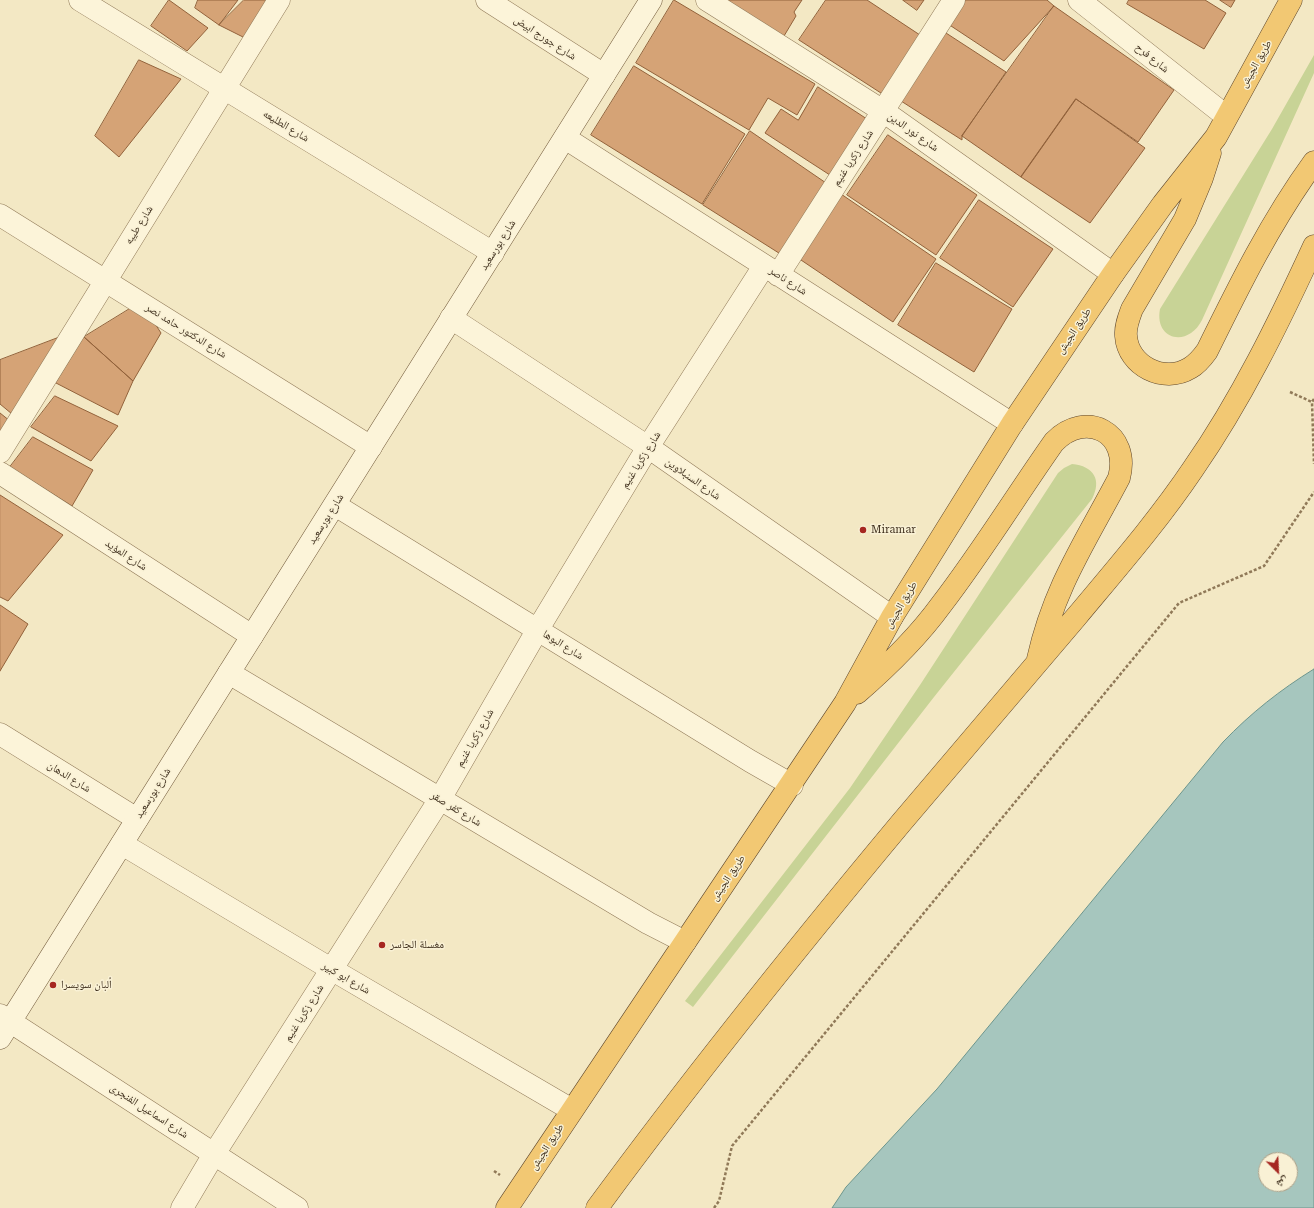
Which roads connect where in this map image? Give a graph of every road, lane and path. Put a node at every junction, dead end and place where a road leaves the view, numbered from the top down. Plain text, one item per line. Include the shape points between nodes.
1 (80, 0) edge
2 (279, 0) edge
3 (486, 0) edge
4 (651, 0) edge
5 (707, 0) edge
6 (954, 0) edge
7 (1079, 0) edge
8 (1291, 0) edge
9 (604, 75) junction
10 (224, 88) junction
11 (883, 111) junction
12 (1226, 116) junction
13 (1216, 137) junction
14 (565, 138) junction
15 (1314, 162) edge
16 (0, 215) edge
17 (1314, 246) edge
18 (493, 253) junction
19 (771, 270) junction
20 (1113, 274) junction
21 (105, 280) junction
22 (452, 318) junction
23 (1290, 392) dead end
24 (1314, 399) edge
25 (1312, 402) junction
26 (1012, 424) junction
27 (371, 447) junction
28 (648, 447) junction
29 (0, 452) edge
30 (1314, 464) edge
31 (0, 473) edge
32 (1314, 492) edge
33 (335, 505) junction
34 (892, 617) junction
35 (538, 630) junction
36 (252, 636) junction
37 (1036, 664) junction
38 (229, 673) junction
39 (845, 703) junction
40 (0, 734) edge
41 (792, 785) junction
42 (440, 799) junction
43 (137, 819) junction
44 (122, 844) junction
45 (685, 942) junction
46 (331, 969) junction
47 (3, 1024) edge
48 (572, 1110) junction
49 (214, 1154) junction
50 (182, 1208) edge
51 (297, 1208) edge
52 (507, 1208) edge
53 (598, 1208) edge
54 (714, 1208) edge

1 - 10 street, شارع الطليعه
2 - 10 street, شارع طيبه
3 - 9 street, شارع جورج ابيض
4 - 9 street, شارع بورسعيد
5 - 11 street, شارع نور الدين
6 - 11 street, شارع زكريا غنيم
7 - 12 street, شارع فرح
8 - 12 highway, طريق الجيش
9 - 14 street, شارع بورسعيد
10 - 18 street, شارع الطليعه
10 - 21 street, شارع طيبه
11 - 19 street, شارع زكريا غنيم
11 - 20 street, شارع نور الدين
12 - 13 highway, طريق الجيش
13 - 15 highway via 1184,219 1128,320 1128,348 1145,368 1156,373 1180,373 1191,368 1207,351 1250,265
13 - 20 highway, طريق الجيش via 1163,204
14 - 18 street, شارع بورسعيد
14 - 19 street, شارع ناصر
16 - 21 street, شارع الدكتور حامد نصر
17 - 37 highway via 1261,355 1194,467 1148,531
18 - 22 street, شارع بورسعيد
19 - 26 street, شارع ناصر
19 - 28 street, شارع زكريا غنيم
20 - 26 highway, طريق الجيش
21 - 27 street, شارع الدكتور حامد نصر
21 - 29 street, شارع طيبه
22 - 27 street, شارع بورسعيد
22 - 28 street, شارع السنبلاوين
23 - 25 path
24 - 25 path
25 - 30 path
26 - 34 highway, طريق الجيش
27 - 33 street, شارع بورسعيد
28 - 34 street, شارع السنبلاوين
28 - 35 street, شارع زكريا غنيم
31 - 36 street, شارع المؤيد
32 - 54 path via 1264,566 1179,603 732,1146 719,1201
33 - 35 street, شارع البوها
33 - 36 street, شارع بورسعيد
34 - 39 highway, طريق الجيش
35 - 41 street, شارع البوها
35 - 42 street, شارع زكريا غنيم
36 - 38 street, شارع بورسعيد
37 - 39 highway via 1043,635 1063,581 1122,468 1122,456 1112,437 1103,430 1093,427 1071,429 1054,442 941,606 879,674
37 - 53 highway via 900,824 767,987
38 - 42 street, شارع كفر صقر
38 - 43 street, شارع بورسعيد
39 - 41 highway, طريق الجيش
40 - 43 street, شارع الدهان
41 - 45 highway, طريق الجيش
42 - 45 street, شارع كفر صقر via 648,923
42 - 46 street, شارع زكريا غنيم
43 - 44 street, شارع بورسعيد
44 - 46 street, شارع ابو كبير
44 - 47 street, شارع بورسعيد
45 - 48 highway, طريق الجيش
46 - 48 street, شارع ابو كبير
46 - 49 street, شارع زكريا غنيم
47 - 49 street, شارع اسماعيل الفنجرى
48 - 52 highway, طريق الجيش
49 - 50 street, شارع زكريا غنيم
49 - 51 street, شارع اسماعيل الفنجرى

